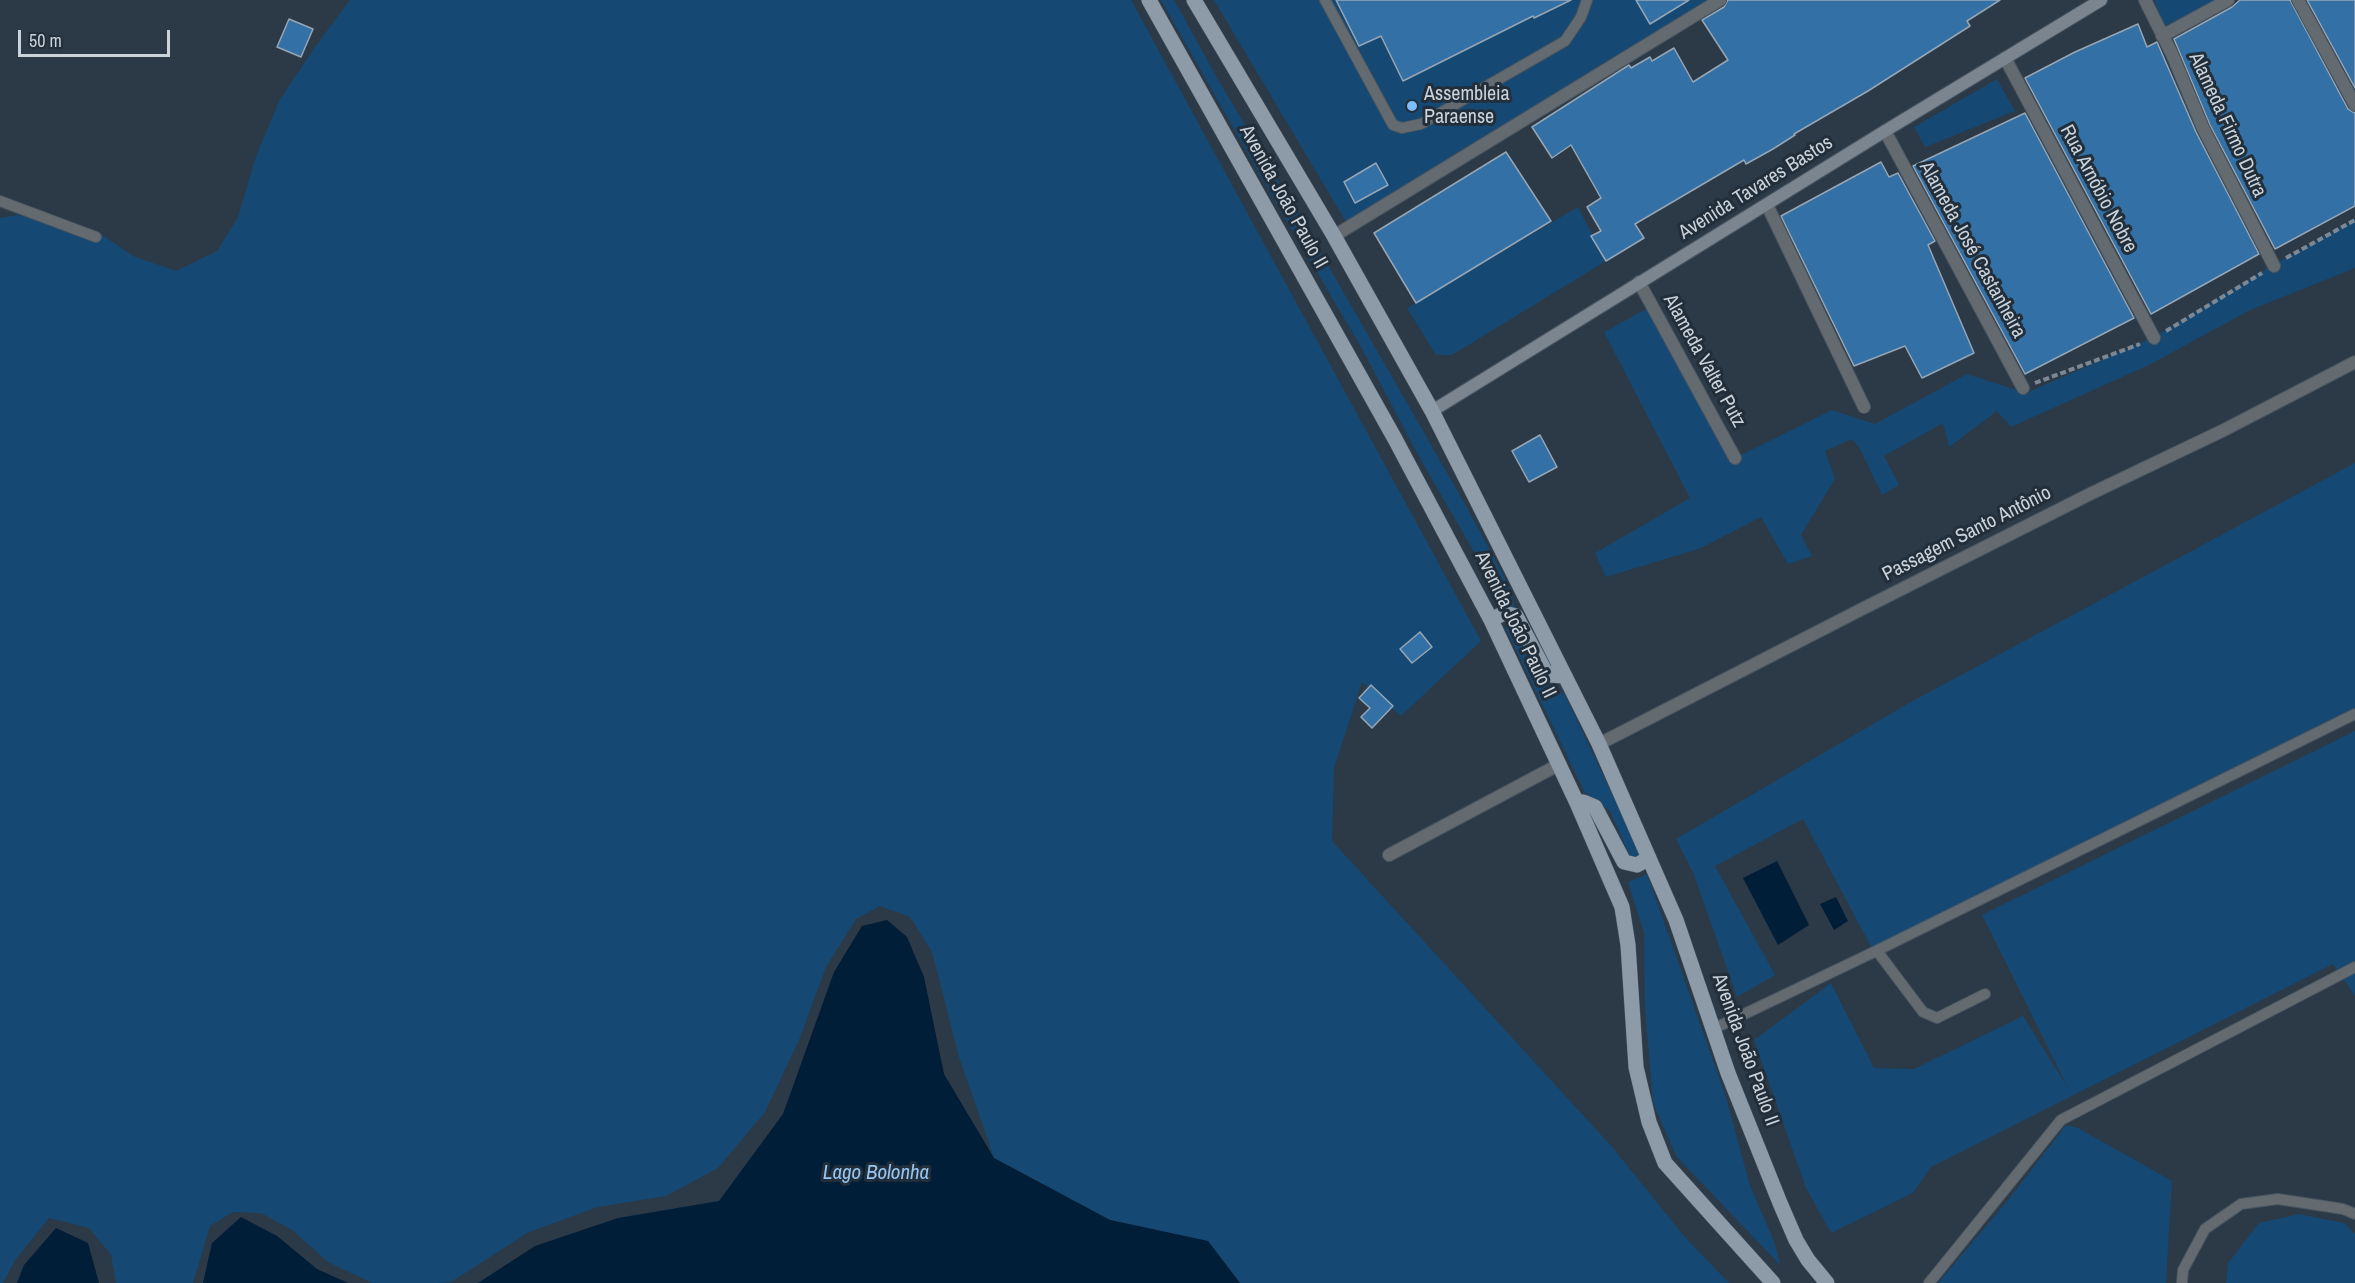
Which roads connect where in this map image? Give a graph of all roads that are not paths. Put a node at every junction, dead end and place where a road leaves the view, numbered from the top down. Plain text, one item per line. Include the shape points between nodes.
1 (1149, 0) edge
2 (1194, 0) edge
3 (1325, 0) edge
4 (1587, 0) edge
5 (1720, 0) edge
6 (2101, 0) edge
7 (2145, 0) edge
8 (2228, 0) edge
9 (2298, 0) edge
10 (2162, 36) junction
11 (2005, 58) junction
12 (2355, 105) edge
13 (1885, 131) junction
14 (0, 201) edge
15 (1767, 205) junction
16 (1334, 236) junction
17 (96, 237) dead end
18 (2274, 266) road end
19 (1640, 282) junction
20 (2154, 338) road end
21 (2355, 362) edge
22 (2023, 388) road end
23 (1864, 407) dead end
24 (1432, 411) junction
25 (1735, 458) dead end
26 (1491, 620) junction
27 (1563, 676) junction
28 (2355, 714) edge
29 (1599, 744) junction
30 (1558, 765) junction
31 (1577, 803) junction
32 (1389, 855) dead end
33 (1649, 858) junction
34 (1877, 951) junction
35 (2355, 968) edge
36 (1985, 994) dead end
37 (1713, 1029) junction
38 (2355, 1214) edge
39 (1773, 1283) edge
40 (1827, 1283) edge
41 (1929, 1283) edge
42 (2182, 1283) edge

1 - 26 main road, Avenida João Paulo II via 1395,439
2 - 16 main road, Avenida João Paulo II
3 - 4 lane via 1393,125 1402,128 1421,124 1565,41
5 - 16 street
6 - 11 main road, Avenida Tavares Bastos
7 - 10 street, Alameda Firmo Dutra
8 - 10 street
9 - 12 street
10 - 18 street, Alameda Firmo Dutra via 2203,129
11 - 13 main road, Avenida Tavares Bastos
11 - 20 street, Rua Arnóbio Nobre
13 - 15 main road, Avenida Tavares Bastos
13 - 22 street, Alameda José Castanheira
14 - 17 lane
15 - 19 main road, Avenida Tavares Bastos
15 - 23 street
16 - 24 main road, Avenida João Paulo II
19 - 24 main road, Avenida Tavares Bastos
19 - 25 street, Alameda Valter Putz
21 - 29 street, Passagem Santo Antônio
24 - 27 main road, Avenida João Paulo II
26 - 27 main road via 1504,612 1516,616 1545,671
26 - 30 main road, Avenida João Paulo II
27 - 29 main road, Avenida João Paulo II
28 - 34 lane
29 - 33 main road, Avenida João Paulo II
30 - 31 main road, Avenida João Paulo II
30 - 32 street
31 - 33 main road via 1595,807 1624,862 1637,865
31 - 39 main road, Avenida João Paulo II via 1622,907 1636,1067 1649,1122 1665,1163
33 - 37 main road, Avenida João Paulo II via 1676,920
34 - 36 lane via 1923,1012 1936,1018
34 - 37 lane
35 - 41 lane via 2061,1120
37 - 40 main road, Avenida João Paulo II via 1796,1239
38 - 42 lane via 2278,1199 2241,1204 2205,1229 2183,1270

